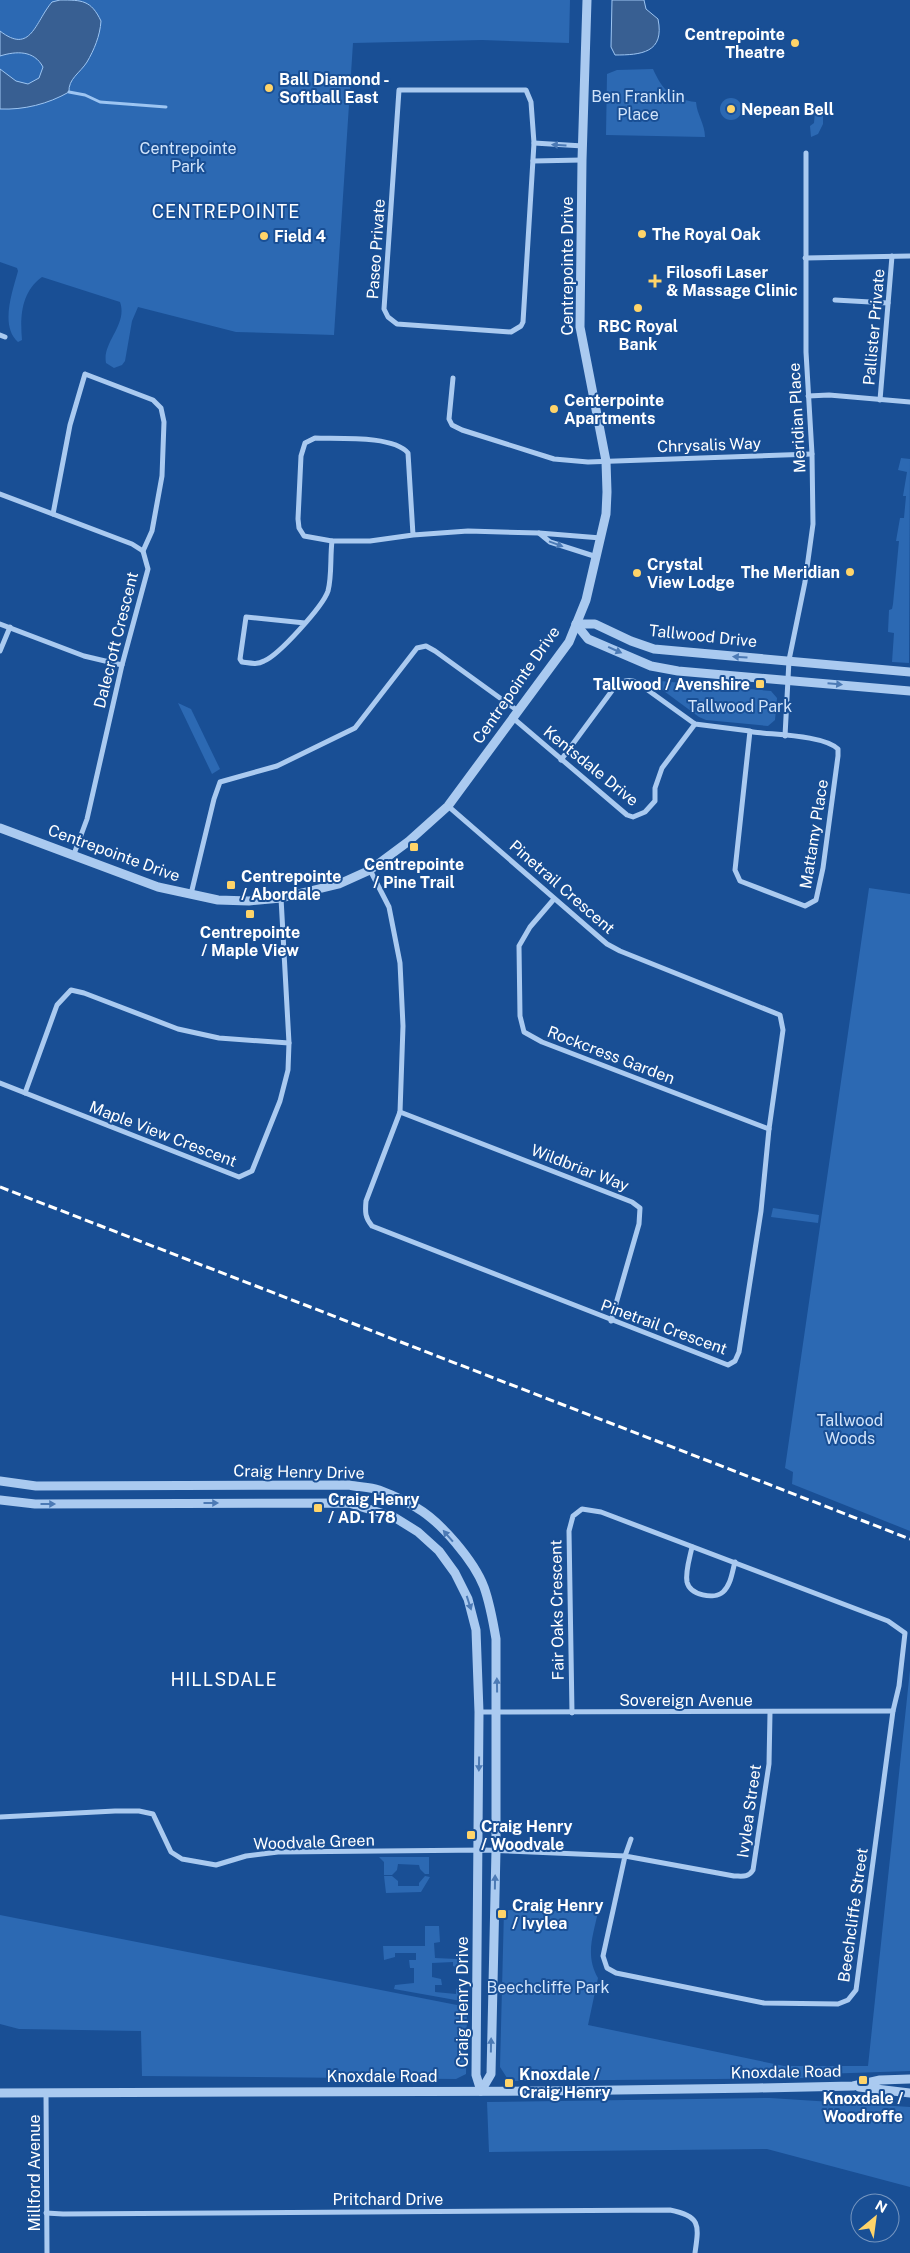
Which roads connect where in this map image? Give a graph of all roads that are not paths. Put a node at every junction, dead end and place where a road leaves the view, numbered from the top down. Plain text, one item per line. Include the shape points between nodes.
1 (587, 0) edge
2 (534, 143) junction
3 (583, 146) junction
4 (806, 153) dead end
5 (582, 160) junction
6 (533, 161) junction
7 (892, 256) junction
8 (910, 256) edge
9 (805, 258) junction
10 (835, 300) dead end
11 (888, 303) junction
12 (453, 378) dead end
13 (808, 396) junction
14 (880, 400) junction
15 (910, 402) edge
16 (812, 454) junction
17 (606, 461) junction
18 (0, 494) edge
19 (53, 514) junction
20 (539, 533) junction
21 (413, 535) junction
22 (601, 538) junction
23 (332, 541) junction
24 (143, 552) junction
25 (597, 557) junction
26 (305, 623) junction
27 (0, 624) edge
28 (576, 624) junction
29 (10, 627) junction
30 (0, 651) edge
31 (789, 660) junction
32 (122, 665) junction
33 (910, 672) edge
34 (787, 680) junction
35 (910, 691) edge
36 (515, 715) junction
37 (695, 724) junction
38 (750, 731) junction
39 (785, 736) junction
40 (561, 760) junction
41 (448, 806) junction
42 (0, 828) edge
43 (74, 854) junction
44 (370, 870) junction
45 (191, 895) junction
46 (281, 898) junction
47 (554, 898) junction
48 (289, 1043) junction
49 (0, 1084) edge
50 (25, 1093) junction
51 (400, 1112) junction
52 (769, 1129) junction
53 (611, 1321) junction
54 (0, 1481) edge
55 (0, 1500) edge
56 (692, 1547) junction
57 (734, 1562) junction
58 (480, 1712) junction
59 (497, 1712) junction
60 (893, 1712) junction
61 (572, 1713) junction
62 (770, 1713) junction
63 (0, 1817) edge
64 (631, 1839) dead end
65 (478, 1850) junction
66 (496, 1850) junction
67 (625, 1856) junction
68 (910, 2079) edge
69 (853, 2086) junction
70 (481, 2091) junction
71 (46, 2092) junction
72 (0, 2093) edge
73 (910, 2093) edge
74 (46, 2213) junction
75 (47, 2253) edge
76 (695, 2253) edge

1 - 3 street, Centrepointe Drive
3 -> 2 street
2 - 6 street, Paseo Private
2 - 6 street, Paseo Private via 531,102 526,90 399,90 384,309 392,321 397,324 511,332 521,326
3 - 5 street, Centrepointe Drive
4 - 9 street, Meridian Place
5 - 6 street
5 - 17 street, Centrepointe Drive via 581,333
7 - 8 street, Pallister Private
7 - 9 street, Pallister Private
7 - 11 street, Pallister Private
9 - 13 street, Meridian Place
10 - 11 street
11 - 14 street, Pallister Private
12 - 17 street, Chrysalis Way via 450,419 462,430 554,459
13 - 14 street, Pallister Private
13 - 16 street, Meridian Place
14 - 15 street, Pallister Private
16 - 17 street, Chrysalis Way
16 - 31 street, Meridian Place via 813,524
17 - 22 street, Centrepointe Drive via 606,514
18 - 19 street, Dalecroft Crescent
19 - 24 street, Dalecroft Crescent via 132,544
19 - 24 street via 70,425 85,374 153,400 161,408 164,422 162,476 152,531
20 - 21 street via 468,531
20 - 22 street
20 -> 25 street via 550,542
21 - 23 street via 370,542
21 - 23 street via 407,451 394,443 314,438 305,443 302,452 299,528 304,536
22 - 25 street, Centrepointe Drive
23 - 26 street via 328,592
24 - 32 street, Dalecroft Crescent via 148,569
25 - 28 street, Centrepointe Drive
26 - 26 street via 246,617 240,659 257,664 266,661 286,647
27 - 29 street
31 -> 28 street, Tallwood Drive via 654,649 595,624
28 -> 34 street, Tallwood Drive via 588,638 651,666
28 - 36 street, Centrepointe Drive via 568,642
29 - 30 street
29 - 32 street via 84,656
31 - 33 street, Tallwood Drive
31 - 34 street, Meridian Place
32 - 43 street, Dalecroft Crescent via 87,819
34 -> 35 street, Tallwood Drive
34 - 39 street, Meridian Place
36 - 40 street, Kentsdale Drive
36 - 41 street, Centrepointe Drive
36 - 45 street, Kentsdale Drive via 435,651 426,646 417,648 355,728 277,766 220,782
37 - 38 street, Mattamy Place
37 - 40 street, Mattamy Place via 638,683 620,682
37 - 40 street, Kentsdale Drive via 662,768 654,801 645,812 633,817
38 - 39 street, Mattamy Place
38 - 39 street, Mattamy Place via 735,870 740,881 805,906 816,900 819,894 838,749 825,741
41 - 44 street, Centrepointe Drive via 410,842
41 - 47 street, Pinetrail Crescent
42 - 43 street, Centrepointe Drive
43 - 45 street, Centrepointe Drive via 158,887
44 - 46 street, Centrepointe Drive via 339,884
44 - 51 street, Pinetrail Crescent via 389,907 400,963
45 - 46 street, Centrepointe Drive via 218,900
46 - 48 street, Maple View Crescent
47 - 52 street, Pinetrail Crescent via 620,951 780,1015 783,1030
47 - 52 street, Rockcress Garden via 519,946 520,1016 524,1032 542,1042
48 - 50 street via 219,1038 178,1029 84,992 71,990 57,1005
48 - 50 street, Maple View Crescent via 288,1070 280,1101 252,1171 240,1177
49 - 50 street, Maple View Crescent
51 - 53 street, Wildbriar Way via 632,1202 640,1208 639,1224
51 - 53 street, Pinetrail Crescent via 366,1202 364,1212 372,1226
52 - 53 street, Pinetrail Crescent via 761,1211 735,1361 728,1365
59 -> 54 street, Craig Henry Drive via 496,1639 492,1610 483,1584 470,1561 418,1508 377,1490 349,1485 36,1486
55 -> 58 street, Craig Henry Drive via 35,1504 349,1503 394,1516 439,1551 468,1599 476,1630
56 - 57 street, Fair Oaks Crescent
56 - 57 street via 686,1577 691,1591 719,1595 730,1580
56 - 61 street, Fair Oaks Crescent via 601,1512 582,1509 573,1516 569,1531
57 - 60 street, Fair Oaks Crescent via 888,1621 905,1633
58 - 59 street, Sovereign Avenue
58 -> 65 street, Craig Henry Drive
59 - 61 street, Sovereign Avenue
59 - 66 street, Craig Henry Drive
60 - 62 street, Sovereign Avenue
60 - 67 street, Beechcliffe Street via 856,1990 848,2000 838,2004 764,2004 616,1973 607,1968 604,1956
61 - 62 street, Sovereign Avenue
62 - 67 street, Ivylea Street via 769,1764 751,1875 734,1876
63 - 65 street, Woodvale Green via 115,1811 153,1814 176,1857 216,1865 246,1856 278,1852
64 - 67 street
65 - 66 street, Ivylea Street
65 - 70 street, Craig Henry Drive via 476,2075
66 - 67 street, Ivylea Street
70 -> 66 street, Craig Henry Drive via 491,2074
68 - 69 street, Knoxdale Road via 880,2080
69 - 70 street, Knoxdale Road
69 - 73 street, Knoxdale Road
70 - 71 street, Knoxdale Road
71 - 72 street, Knoxdale Road
71 - 74 street, Millford Avenue
74 - 75 street, Millford Avenue
74 - 76 street, Pritchard Drive via 670,2210 688,2213 696,2222

